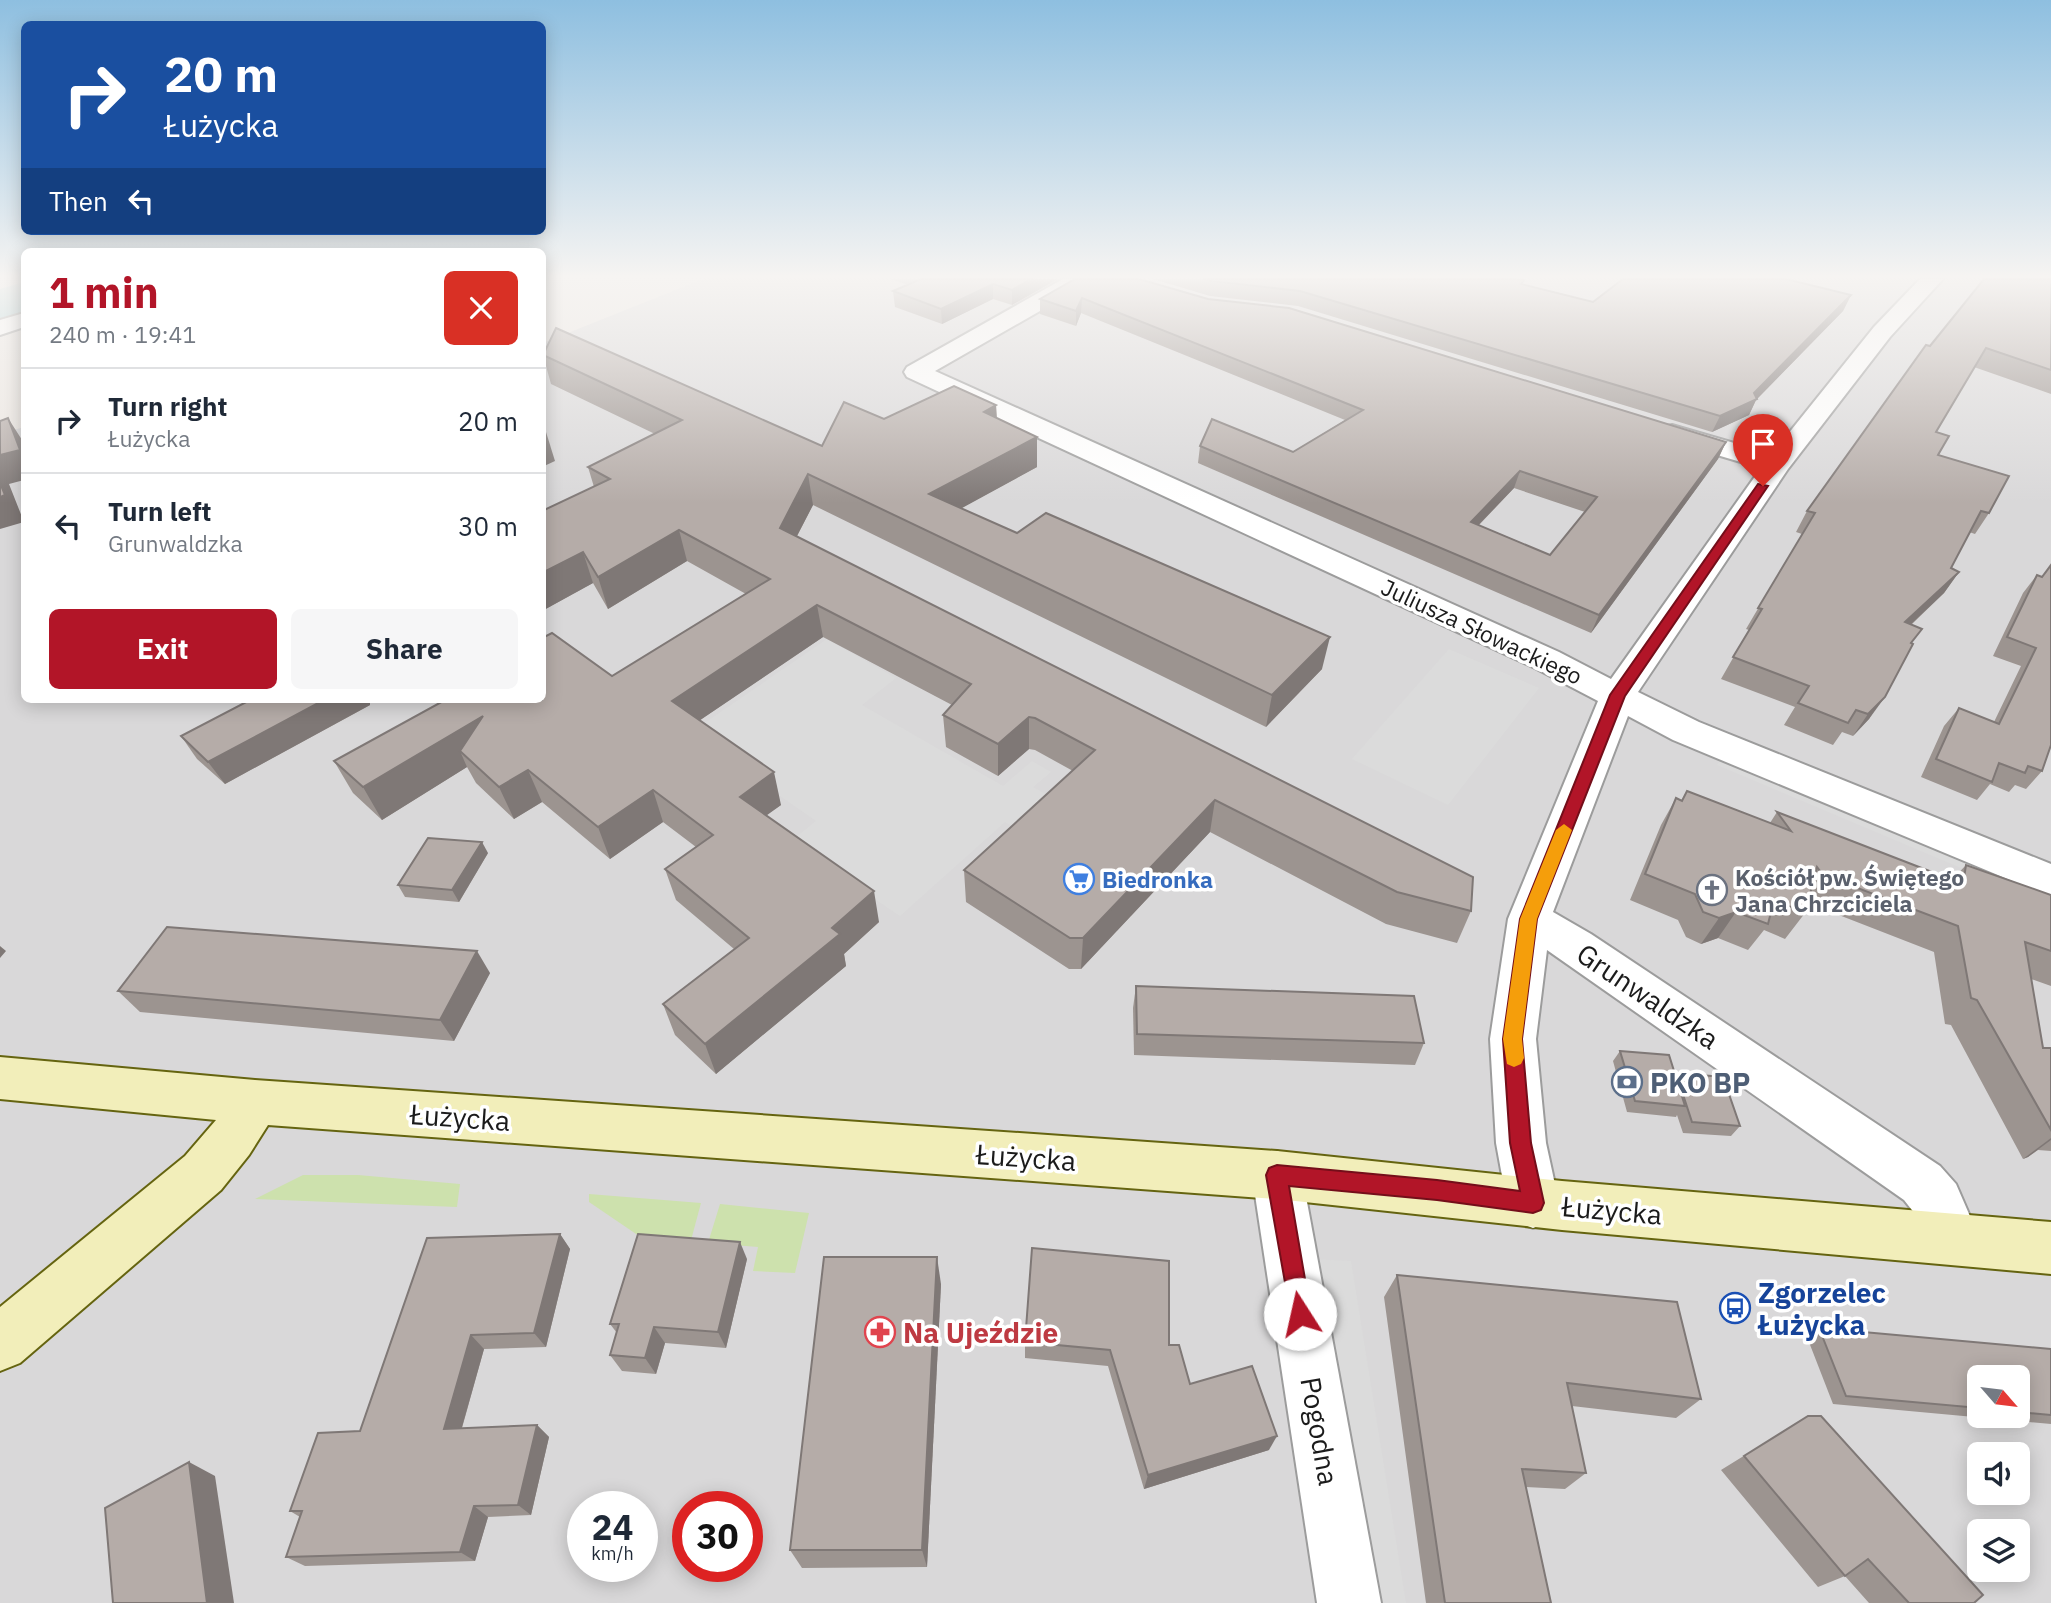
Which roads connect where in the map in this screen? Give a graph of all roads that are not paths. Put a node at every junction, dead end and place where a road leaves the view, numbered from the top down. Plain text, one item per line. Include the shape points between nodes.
1 (948, 354) edge
2 (1865, 354) edge
3 (1644, 424) edge
4 (1778, 464) junction
5 (1618, 695) junction
6 (2051, 881) edge
7 (1529, 919) junction
8 (0, 1078) edge
9 (255, 1102) junction
10 (1277, 1175) junction
11 (1533, 1203) junction
12 (1953, 1237) junction
13 (2051, 1248) edge
14 (0, 1343) edge
15 (1349, 1603) edge

1 - 5 street, Juliusza Słowackiego via 916,372
2 - 4 street
3 - 4 street
4 - 5 street
5 - 6 street, Juliusza Słowackiego via 1686,731
5 - 7 street
7 - 11 street via 1513,1039 1521,1143
7 - 12 street, Grunwaldzka via 1576,946 1922,1183 1938,1202
8 - 9 main road, Łużycka
9 - 10 main road, Łużycka
9 - 14 main road via 204,1173
10 - 11 main road, Łużycka
10 - 15 street, Pogodna
11 - 12 main road, Łużycka
12 - 13 main road, Łużycka

